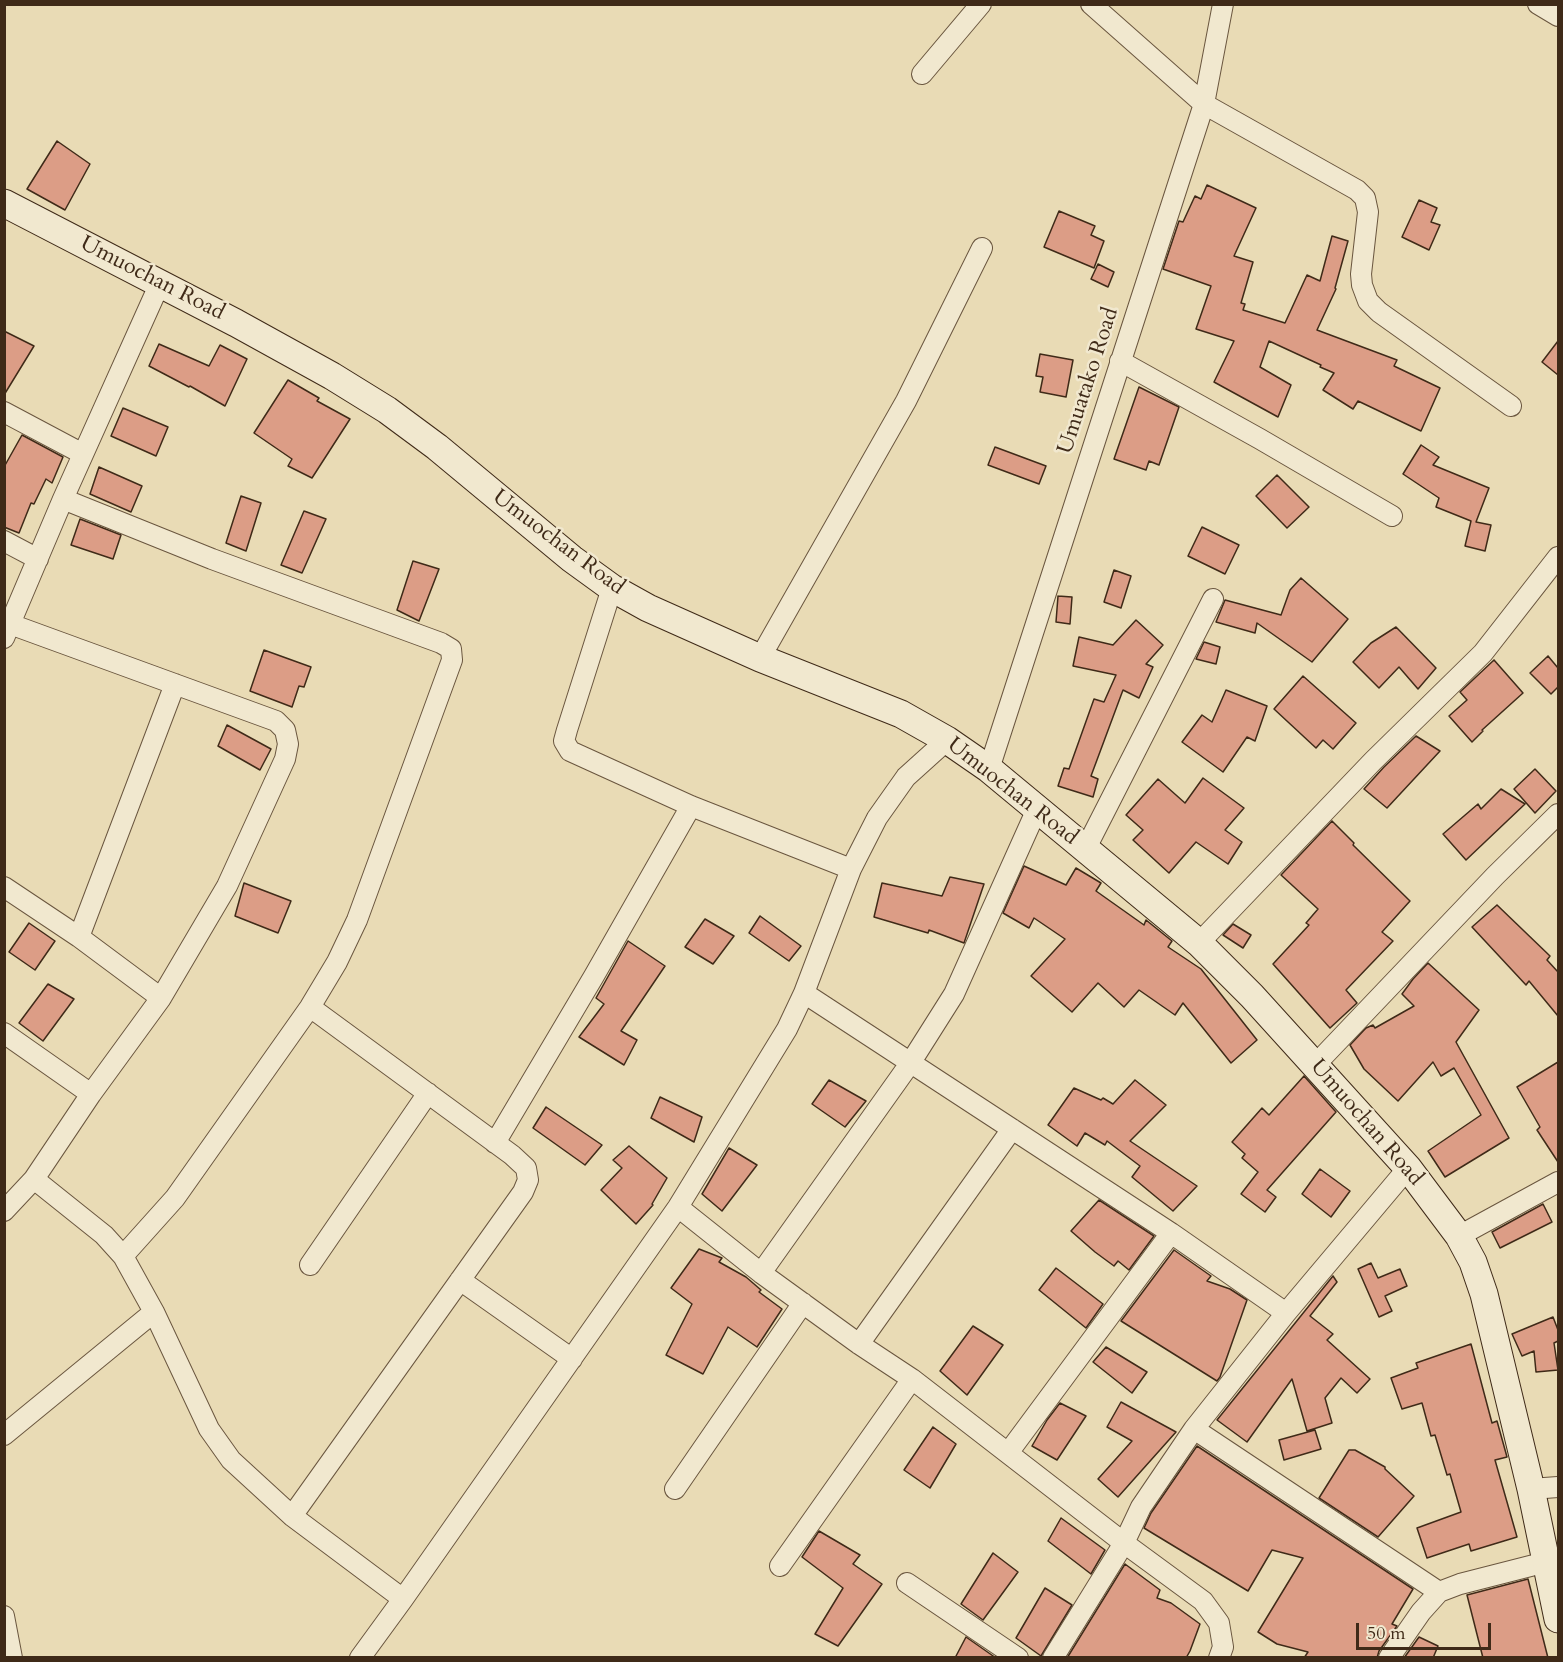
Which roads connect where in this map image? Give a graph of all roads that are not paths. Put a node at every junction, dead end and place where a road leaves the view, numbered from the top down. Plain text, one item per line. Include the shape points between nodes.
1 (981, 4) edge
2 (1091, 4) edge
3 (1223, 4) edge
4 (1538, 4) edge
5 (1558, 16) edge
6 (922, 75) dead end
7 (1204, 104) junction
8 (4, 203) edge
9 (982, 248) dead end
10 (160, 283) junction
11 (1120, 361) junction
12 (1511, 406) dead end
13 (4, 412) edge
14 (83, 454) junction
15 (63, 499) junction
16 (1392, 516) dead end
17 (4, 541) edge
18 (1558, 557) edge
19 (38, 559) junction
20 (612, 588) junction
21 (1213, 599) dead end
22 (7, 631) edge
23 (760, 658) junction
24 (176, 684) junction
25 (947, 740) junction
26 (989, 769) junction
27 (691, 806) junction
28 (1037, 809) junction
29 (1558, 814) edge
30 (1085, 850) junction
31 (850, 869) junction
32 (4, 887) edge
33 (79, 937) junction
34 (1198, 943) junction
35 (804, 993) junction
36 (161, 998) junction
37 (310, 1007) junction
38 (4, 1033) edge
39 (911, 1062) junction
40 (1315, 1065) junction
41 (428, 1093) junction
42 (91, 1094) junction
43 (1012, 1129) junction
44 (495, 1143) junction
45 (1408, 1168) junction
46 (34, 1179) junction
47 (1558, 1182) edge
48 (678, 1207) junction
49 (4, 1211) edge
50 (1171, 1233) junction
51 (1459, 1236) junction
52 (123, 1256) junction
53 (310, 1265) dead end
54 (762, 1273) junction
55 (460, 1280) junction
56 (803, 1303) junction
57 (154, 1312) junction
58 (1286, 1313) junction
59 (859, 1344) junction
60 (572, 1359) junction
61 (912, 1379) junction
62 (1194, 1429) junction
63 (4, 1435) edge
64 (1008, 1453) junction
65 (1558, 1487) edge
66 (675, 1489) dead end
67 (1531, 1489) junction
68 (292, 1516) junction
69 (1124, 1543) junction
70 (1546, 1562) junction
71 (780, 1566) dead end
72 (907, 1583) dead end
73 (1439, 1592) junction
74 (403, 1599) junction
75 (4, 1616) edge
76 (1558, 1619) edge
77 (12, 1658) edge
78 (360, 1658) edge
79 (1018, 1658) edge
80 (1053, 1658) edge
81 (1219, 1658) edge
82 (1389, 1658) edge

1 - 6 street
2 - 7 street
3 - 7 street, Umuatako Road
4 - 5 street
7 - 11 street, Umuatako Road
7 - 12 street via 1358,190 1365,198 1368,212 1361,273 1368,301
8 - 10 street, Umuochan Road
9 - 23 street via 901,411
10 - 14 street
10 - 20 street, Umuochan Road via 313,365 387,410
11 - 16 street
11 - 26 street, Umuatako Road
13 - 14 street
14 - 15 street
15 - 19 street
15 - 37 street via 451,649 452,660 357,920
17 - 19 street
18 - 34 street via 1484,653 1373,761
19 - 22 street
20 - 23 street, Umuochan Road
20 - 27 street via 564,741 570,751
21 - 30 street
22 - 24 street
23 - 25 street, Umuochan Road via 901,714
24 - 33 street
24 - 36 street via 276,721 285,730 288,744 285,759 227,886
25 - 26 street, Umuochan Road
25 - 31 street via 906,777 877,818
26 - 28 street, Umuochan Road
27 - 31 street
27 - 44 street
28 - 30 street, Umuochan Road
28 - 39 street via 954,994
29 - 40 street
30 - 34 street, Umuochan Road
31 - 35 street
32 - 33 street
33 - 36 street
34 - 40 street, Umuochan Road
35 - 39 street
35 - 48 street via 787,1029
36 - 42 street
37 - 41 street
37 - 52 street via 175,1198
38 - 42 street
39 - 43 street
39 - 54 street
40 - 45 street, Umuochan Road
41 - 44 street
41 - 53 street
42 - 46 street
43 - 50 street
43 - 59 street
44 - 55 street via 526,1168 528,1180
45 - 51 street, Umuochan Road
45 - 58 street
46 - 49 street
46 - 52 street via 104,1234
47 - 51 street
48 - 54 street
48 - 60 street
50 - 58 street
50 - 64 street
51 - 67 street, Umuochan Road via 1484,1293
52 - 57 street
54 - 56 street
55 - 60 street
55 - 68 street
56 - 59 street
56 - 66 street
57 - 63 street
57 - 68 street via 208,1429 231,1460
58 - 62 street
59 - 61 street
60 - 74 street
61 - 64 street
61 - 71 street
62 - 69 street via 1141,1507
62 - 73 street
64 - 69 street
65 - 67 street
67 - 70 street, Umuochan Road
68 - 74 street
69 - 80 street
69 - 81 street via 1203,1601 1219,1623 1223,1647
70 - 73 street
70 - 76 street, Umuochan Road
72 - 79 street
73 - 82 street
74 - 78 street
75 - 77 street

